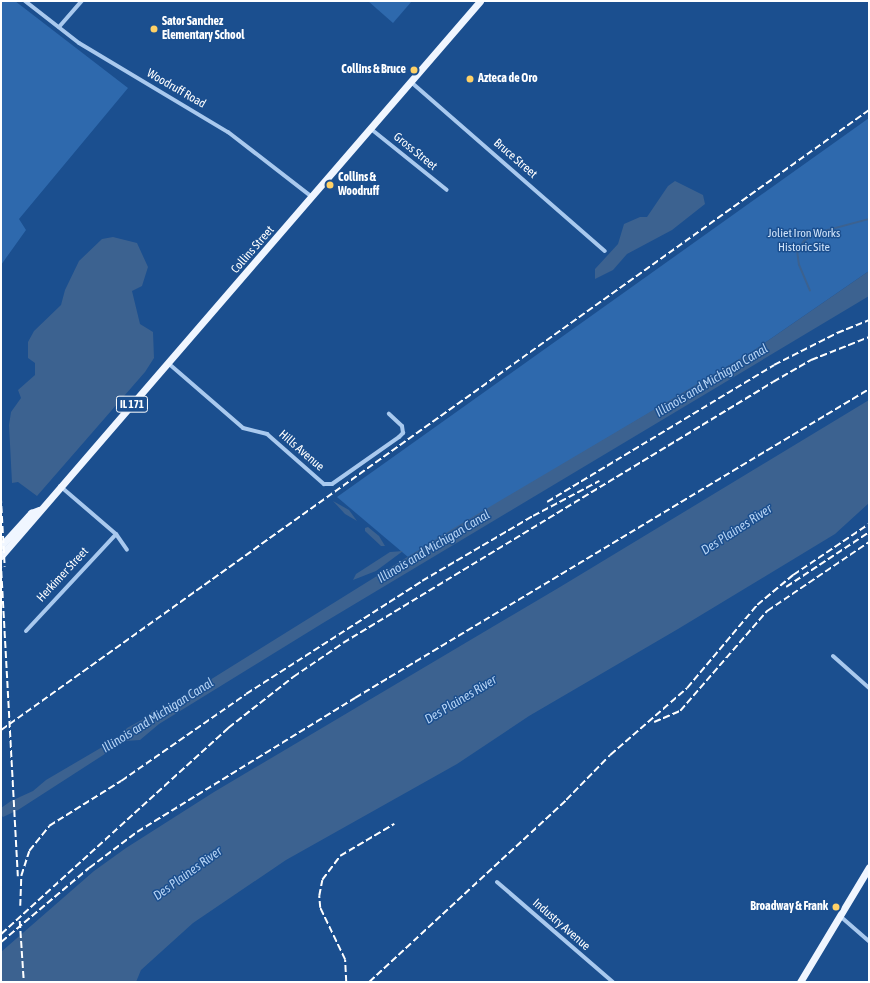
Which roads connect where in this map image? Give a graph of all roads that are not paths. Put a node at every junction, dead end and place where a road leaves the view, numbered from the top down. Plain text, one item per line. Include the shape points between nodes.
1 (26, 1) edge
2 (82, 1) edge
3 (480, 1) edge
4 (59, 27) junction
5 (411, 82) junction
6 (371, 129) junction
7 (446, 190) dead end
8 (313, 197) junction
9 (605, 251) dead end
10 (168, 363) junction
11 (389, 414) dead end
12 (60, 486) junction
13 (39, 510) junction
14 (116, 534) junction
15 (1, 546) edge
16 (127, 550) dead end
17 (1, 556) edge
18 (26, 631) dead end
19 (833, 656) dead end
20 (869, 688) edge
21 (869, 867) edge
22 (497, 882) dead end
23 (840, 916) junction
24 (869, 941) edge
25 (613, 982) edge
26 (800, 982) edge

1 - 4 street, Woodruff Road
2 - 4 street
3 - 5 main road, Collins Street / IL 171
4 - 8 street, Woodruff Road via 79,43 228,132
5 - 6 main road, Collins Street / IL 171
5 - 9 street, Bruce Street
6 - 7 street, Gross Street
6 - 8 main road, Collins Street / IL 171
8 - 10 main road, Collins Street / IL 171
10 - 11 street, Hills Avenue via 243,428 267,434 324,484 332,484 403,433 402,426
10 - 12 main road, Collins Street / IL 171
12 - 13 main road, Collins Street / IL 171
12 - 14 street
13 - 15 main road, Collins Street / IL 171 via 32,513
13 - 17 main road, Collins Street / IL 171 via 37,517
14 - 16 street
14 - 18 street, Herkimer Street
19 - 20 street
21 - 23 main road
22 - 25 street, Industry Avenue
23 - 24 street
23 - 26 main road

